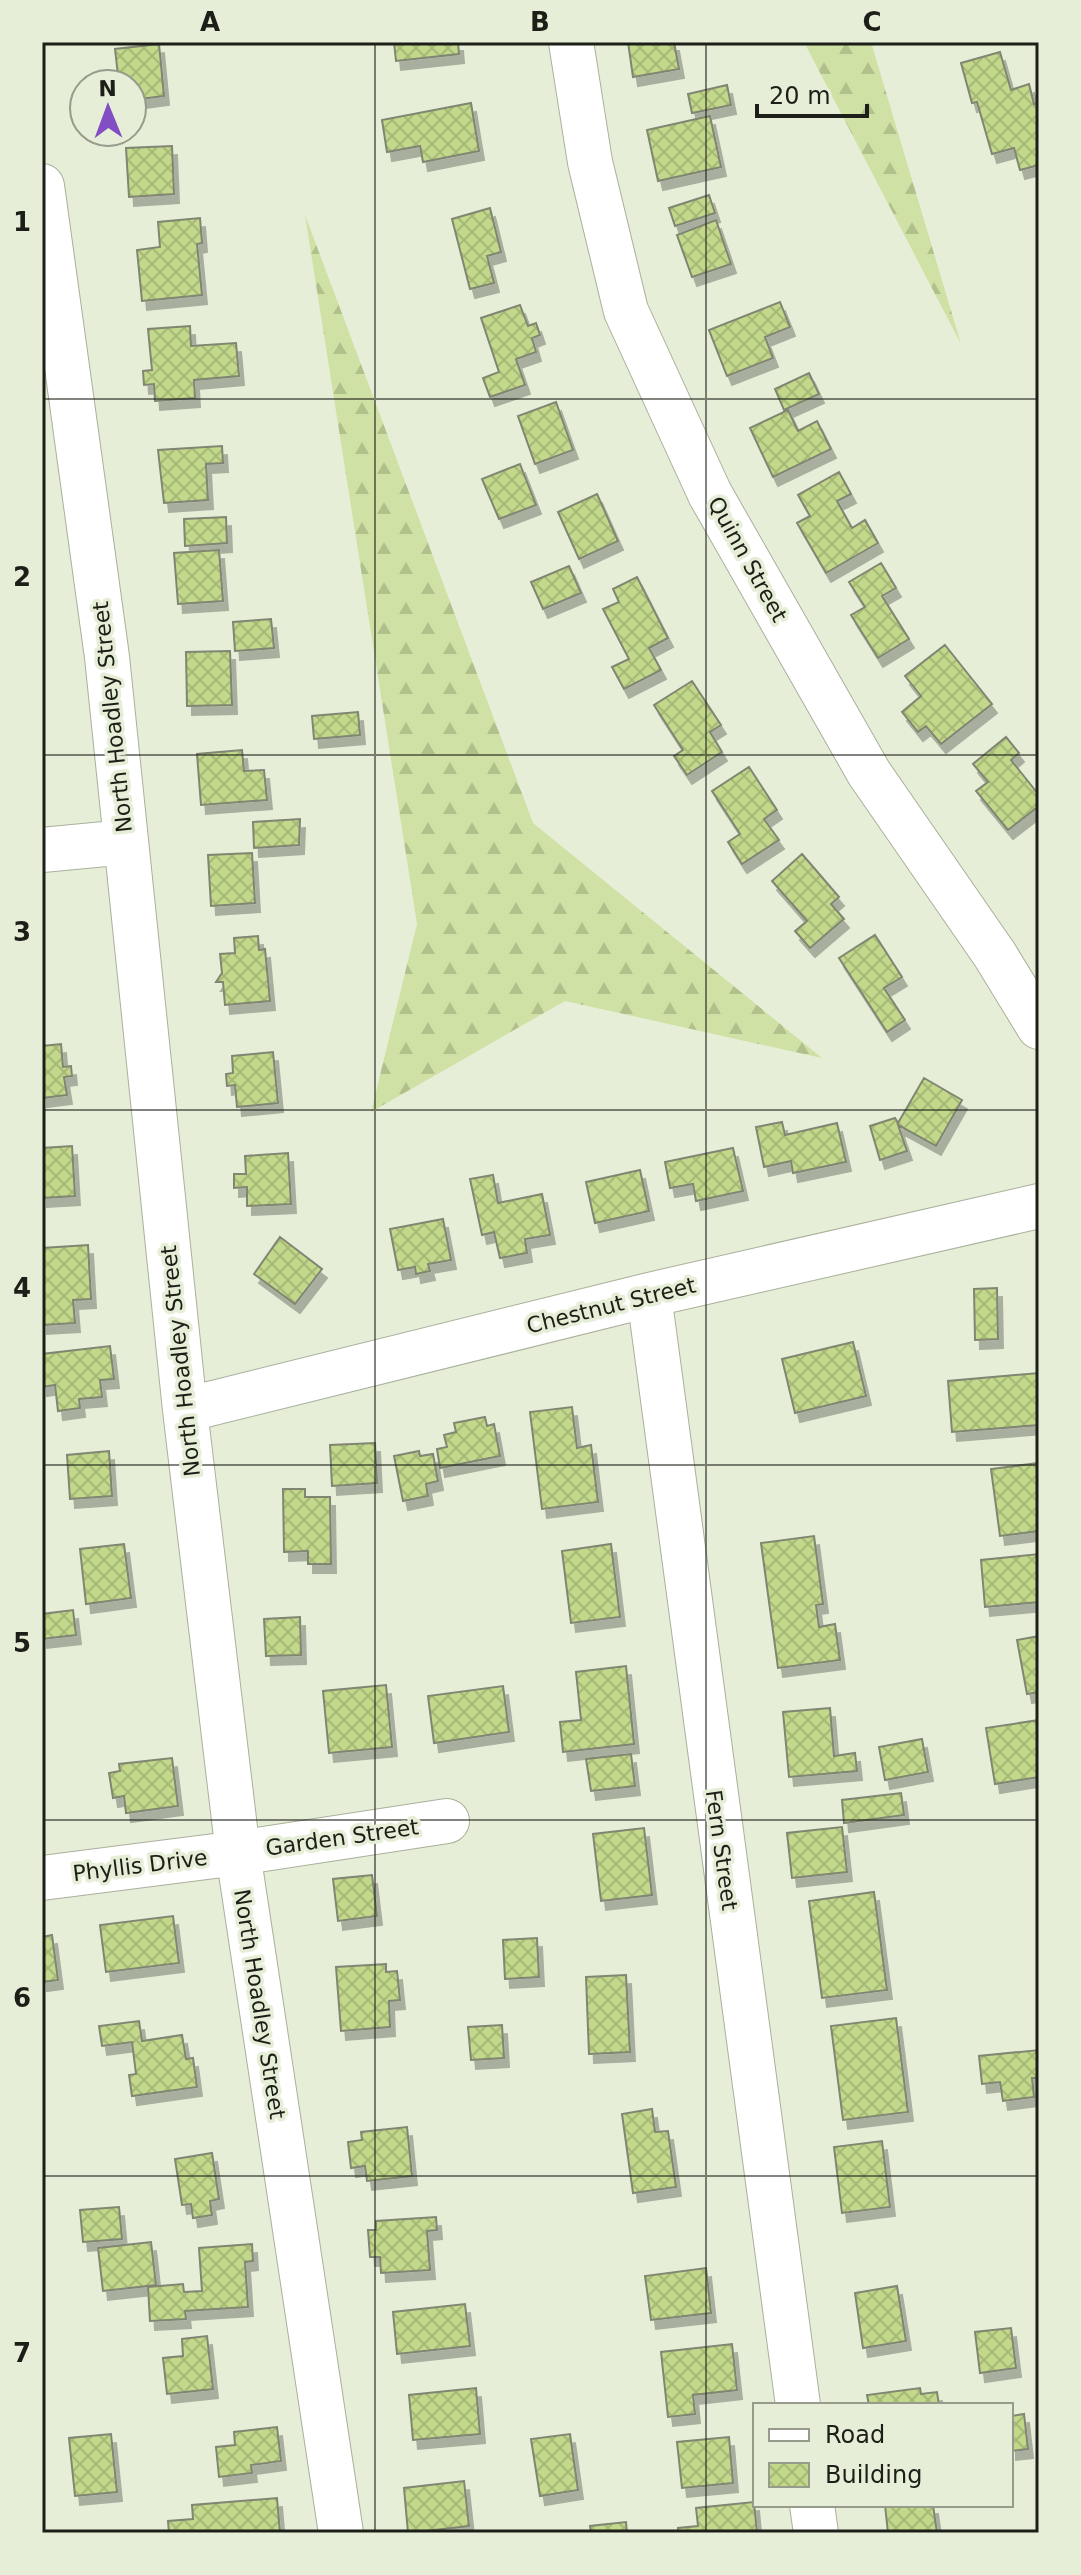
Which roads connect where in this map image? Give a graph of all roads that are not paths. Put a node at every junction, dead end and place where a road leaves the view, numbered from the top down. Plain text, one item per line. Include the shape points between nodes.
1 (571, 42) edge
2 (42, 190) edge
3 (126, 842) junction
4 (42, 850) edge
5 (1039, 1027) edge
6 (1039, 1206) edge
7 (649, 1295) junction
8 (185, 1410) junction
9 (447, 1821) dead end
10 (238, 1853) junction
11 (42, 1878) edge
12 (798, 2403) edge
13 (812, 2507) edge
14 (341, 2533) edge
15 (816, 2533) edge

1 - 5 street, Quinn Street via 590,162 626,311 710,494 869,773
2 - 3 street, North Hoadley Street via 107,657
3 - 4 street
3 - 8 street, North Hoadley Street
6 - 7 street, Chestnut Street
7 - 8 street, Chestnut Street
7 - 12 street, Fern Street
8 - 10 street, North Hoadley Street
9 - 10 street, Garden Street
10 - 11 street, Phyllis Drive
10 - 14 street, North Hoadley Street
13 - 15 street

